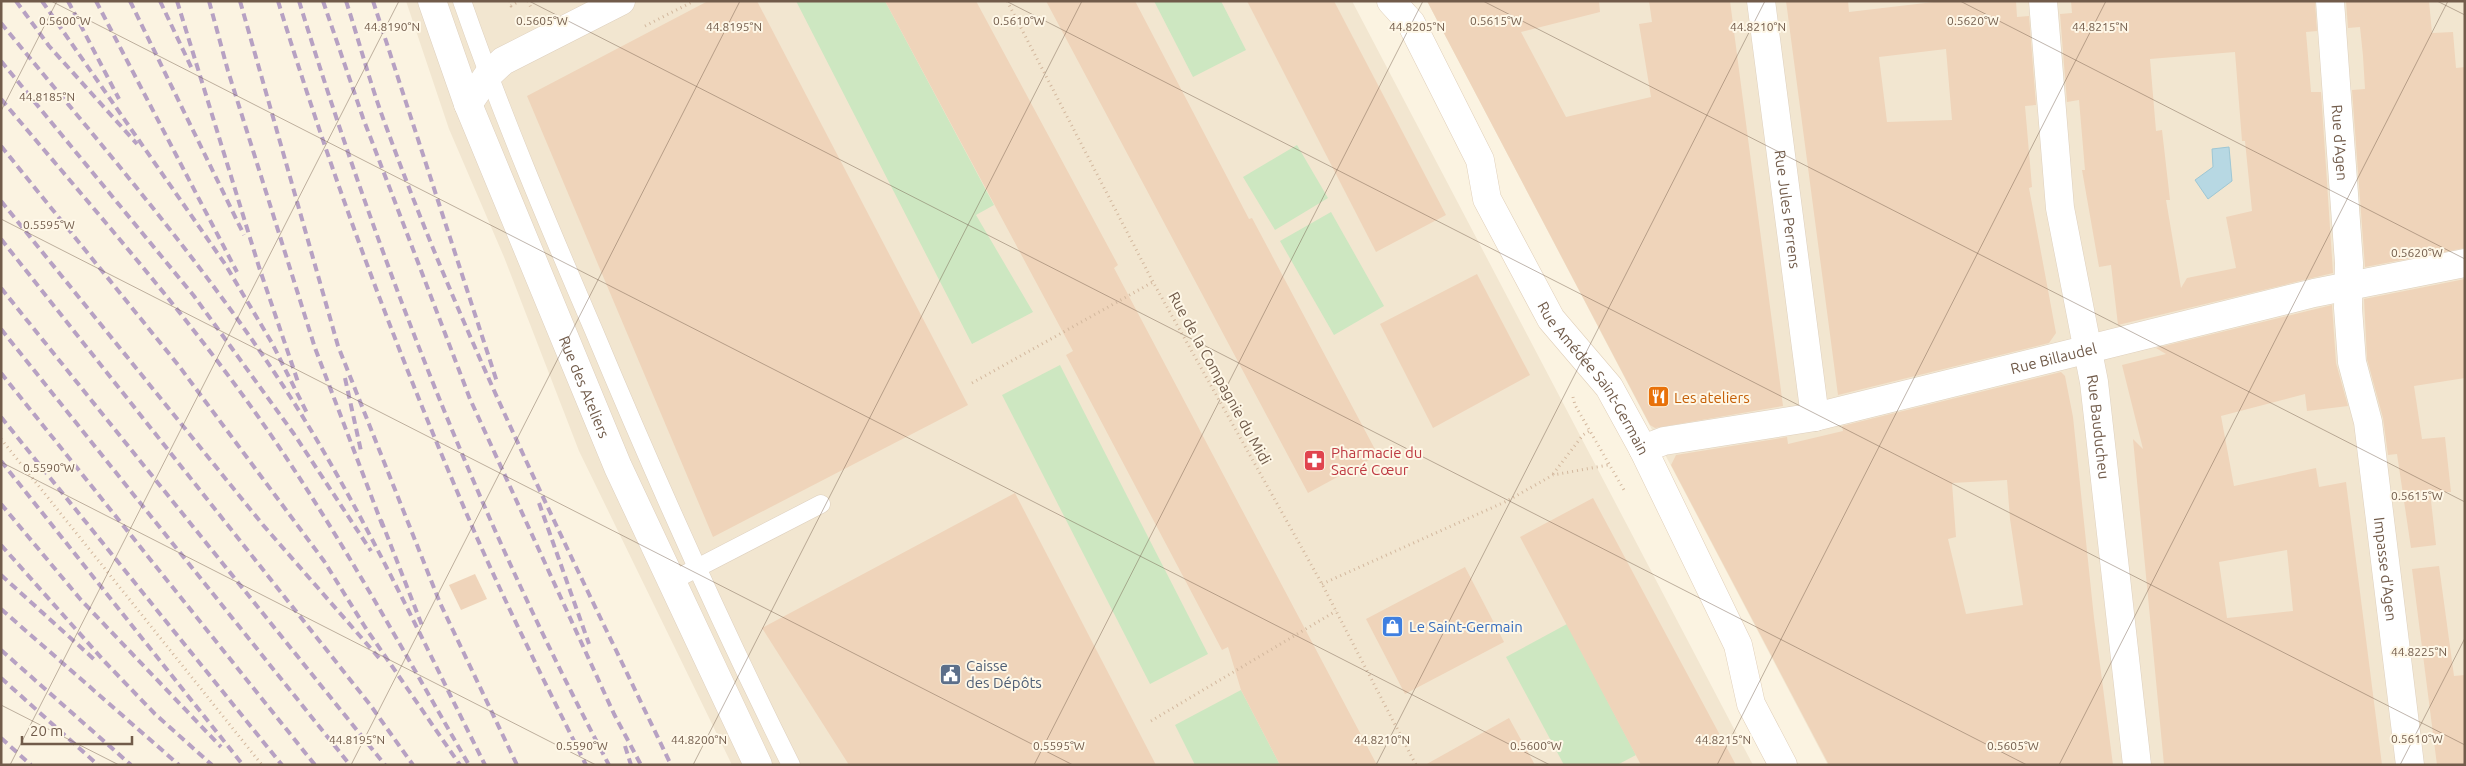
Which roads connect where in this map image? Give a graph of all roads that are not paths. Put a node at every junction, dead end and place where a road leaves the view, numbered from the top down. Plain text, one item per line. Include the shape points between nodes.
1 (432, 1) edge
2 (462, 1) edge
3 (621, 1) edge
4 (1391, 1) edge
5 (1761, 1) edge
6 (2043, 1) edge
7 (2330, 1) edge
8 (488, 75) junction
9 (468, 104) junction
10 (2465, 262) edge
11 (2349, 286) junction
12 (2087, 350) junction
13 (1815, 417) junction
14 (1643, 449) junction
15 (821, 504) dead end
16 (698, 567) junction
17 (672, 581) junction
18 (758, 765) edge
19 (791, 765) edge
20 (1783, 765) edge
21 (2137, 765) edge
22 (2410, 765) edge

1 - 9 street, Rue des Ateliers
2 - 8 lane
3 - 8 street via 503,61
4 - 14 street, Rue Amédée Saint-Germain via 1410,23 1476,151 1487,199 1551,319 1609,387
5 - 13 street, Rue Jules Perrens
6 - 12 street, Rue Bauducheu via 2060,208
7 - 11 street, Rue d'Agen
8 - 9 street
8 - 16 lane via 643,448
9 - 17 street, Rue des Ateliers via 618,467
10 - 11 street, Rue Billaudel
11 - 12 street, Rue Billaudel
11 - 22 street, Impasse d'Agen via 2352,362 2368,422
12 - 13 street, Rue Billaudel
12 - 21 street, Rue Bauducheu via 2094,382
13 - 14 street, Rue Billaudel via 1664,441
14 - 20 street, Rue Amédée Saint-Germain via 1738,646 1751,704
15 - 16 lane
16 - 17 lane
16 - 19 lane
17 - 18 street, Rue des Ateliers

